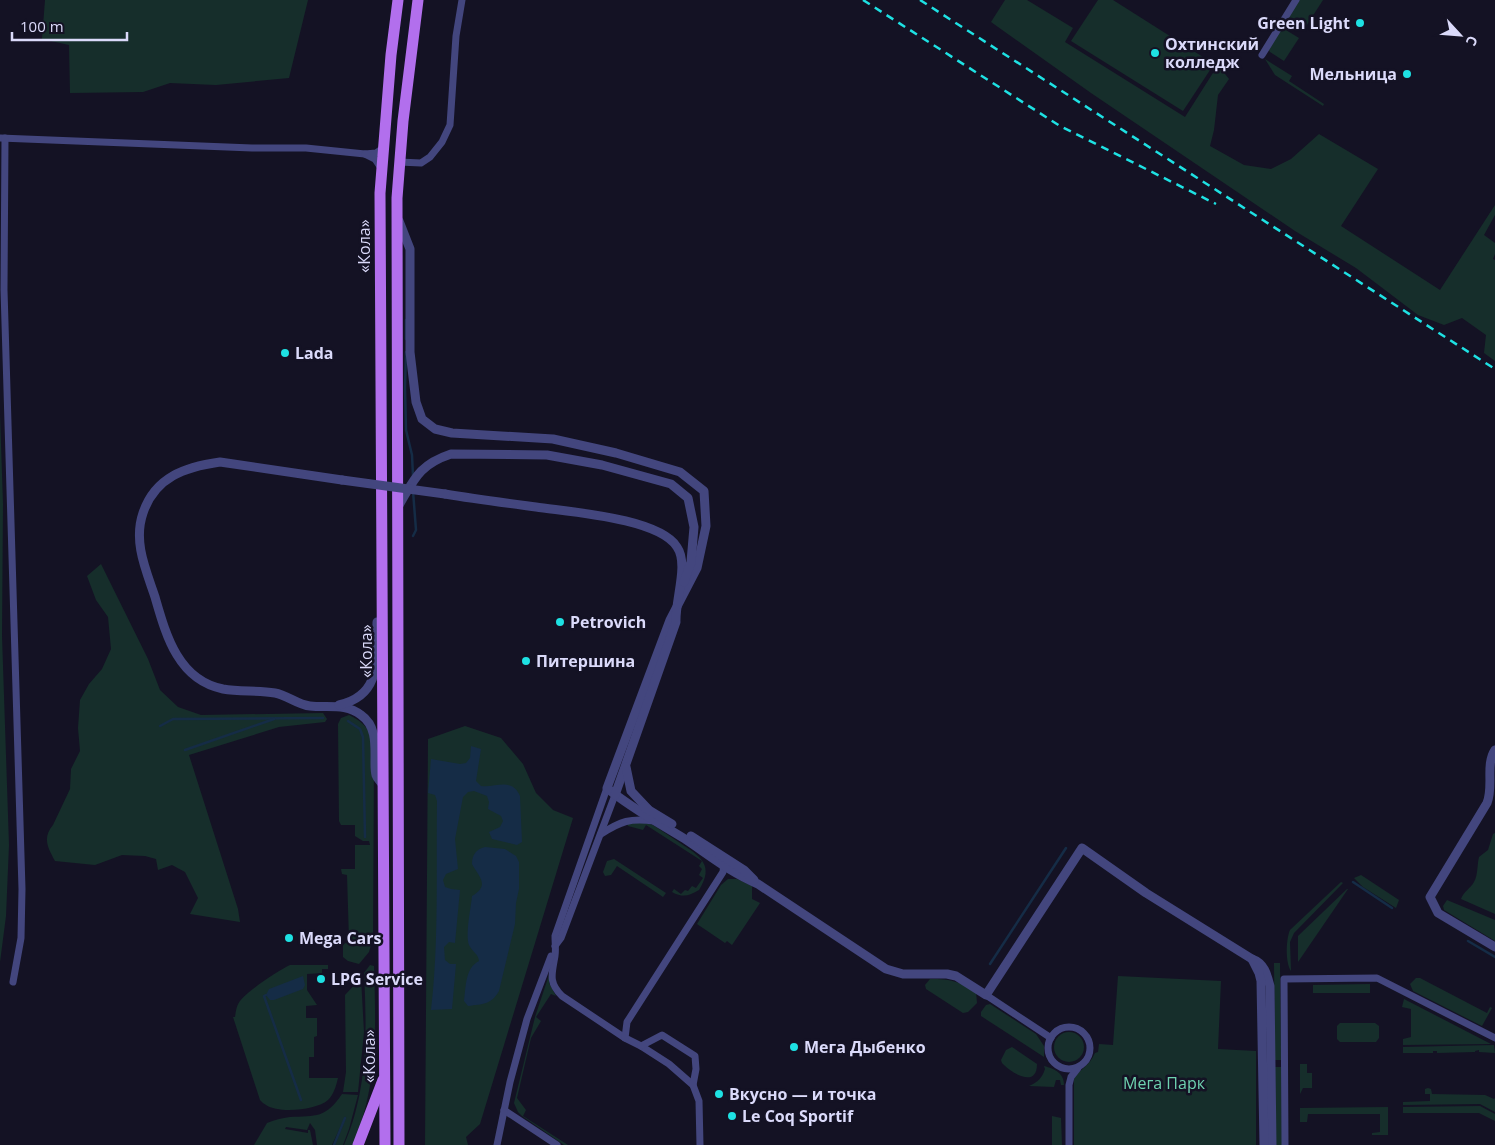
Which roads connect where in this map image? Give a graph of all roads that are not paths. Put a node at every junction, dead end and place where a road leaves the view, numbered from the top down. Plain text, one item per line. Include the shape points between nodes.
1 (398, 0) edge
2 (418, 0) edge
3 (462, 0) edge
4 (1296, 0) edge
5 (1262, 55) dead end
6 (2, 138) edge
7 (365, 154) junction
8 (382, 157) junction
9 (399, 162) junction
10 (397, 216) junction
11 (398, 508) junction
12 (382, 608) junction
13 (675, 608) junction
14 (331, 706) junction
15 (1495, 750) edge
16 (626, 761) junction
17 (382, 784) junction
18 (612, 788) junction
19 (648, 810) junction
20 (654, 821) junction
21 (600, 834) junction
22 (722, 856) junction
23 (724, 866) junction
24 (739, 876) junction
25 (718, 879) junction
26 (758, 884) junction
27 (555, 946) junction
28 (1495, 947) edge
29 (1252, 959) junction
30 (13, 982) dead end
31 (986, 995) junction
32 (625, 1038) junction
33 (1051, 1038) junction
34 (1495, 1038) edge
35 (641, 1046) junction
36 (1060, 1067) junction
37 (1078, 1067) junction
38 (385, 1074) junction
39 (693, 1085) junction
40 (1069, 1085) junction
41 (504, 1110) junction
42 (358, 1145) edge
43 (385, 1145) edge
44 (399, 1145) edge
45 (497, 1145) edge
46 (557, 1145) edge
47 (700, 1145) edge
48 (1069, 1145) edge
49 (1264, 1145) edge
50 (1272, 1145) edge
51 (1285, 1145) edge

1 - 8 main road, «Кола»
2 - 9 main road, «Кола»
3 - 9 street via 456,36 450,126 442,142 421,164
4 - 5 street
6 - 7 street via 306,148
6 - 30 street via 22,890 21,938
7 - 8 street via 376,153
7 - 8 street via 375,159
8 - 12 main road, «Кола»
9 - 10 main road, «Кола»
10 - 11 main road, «Кола»
10 - 13 street via 410,249 410,352 416,402 422,419 435,429 452,434 553,439 680,472 704,491 706,526 697,568
11 - 13 street via 418,472 451,454 547,455 602,465 671,484 688,498 694,527 691,562
11 - 44 main road, «Кола»
12 - 14 street via 377,616 376,668 371,682 356,699
12 - 17 main road, «Кола»
13 - 14 street, bridge via 683,563 678,547 653,529 614,518 220,462 203,464 169,477 146,503 139,541 175,654 194,675 221,689 276,693 309,706
13 - 16 street via 676,622
13 - 18 street
14 - 17 street via 354,710 368,721 374,738 375,774
15 - 28 street via 1487,803 1430,897 1438,913
16 - 18 street
16 - 19 street via 631,792
17 - 38 main road, «Кола»
18 - 19 street
18 - 20 street
18 - 21 street
18 - 27 street via 555,936
19 - 22 street
20 - 21 street via 624,821
20 - 23 street
21 - 27 street via 561,938
22 - 23 street
22 - 26 street
23 - 24 street
23 - 25 street
24 - 25 street via 728,875
24 - 26 street
25 - 32 street via 627,1022
26 - 31 street via 886,969 903,974 956,976
27 - 32 street via 552,983 556,990
27 - 41 street via 527,1019
29 - 31 street via 1146,893 1082,848
29 - 49 street via 1261,980
29 - 50 street via 1263,967 1270,986
31 - 33 street
32 - 35 street
33 - 36 street via 1049,1054
33 - 37 street via 1065,1027 1083,1031 1091,1048 1087,1059
34 - 51 street via 1377,978 1284,979
35 - 39 street
35 - 39 street via 662,1035 695,1056
36 - 37 street
36 - 40 street
37 - 40 street
38 - 42 main road
38 - 43 main road, «Кола»
39 - 47 street via 699,1101
40 - 48 street
41 - 45 street
41 - 46 street

